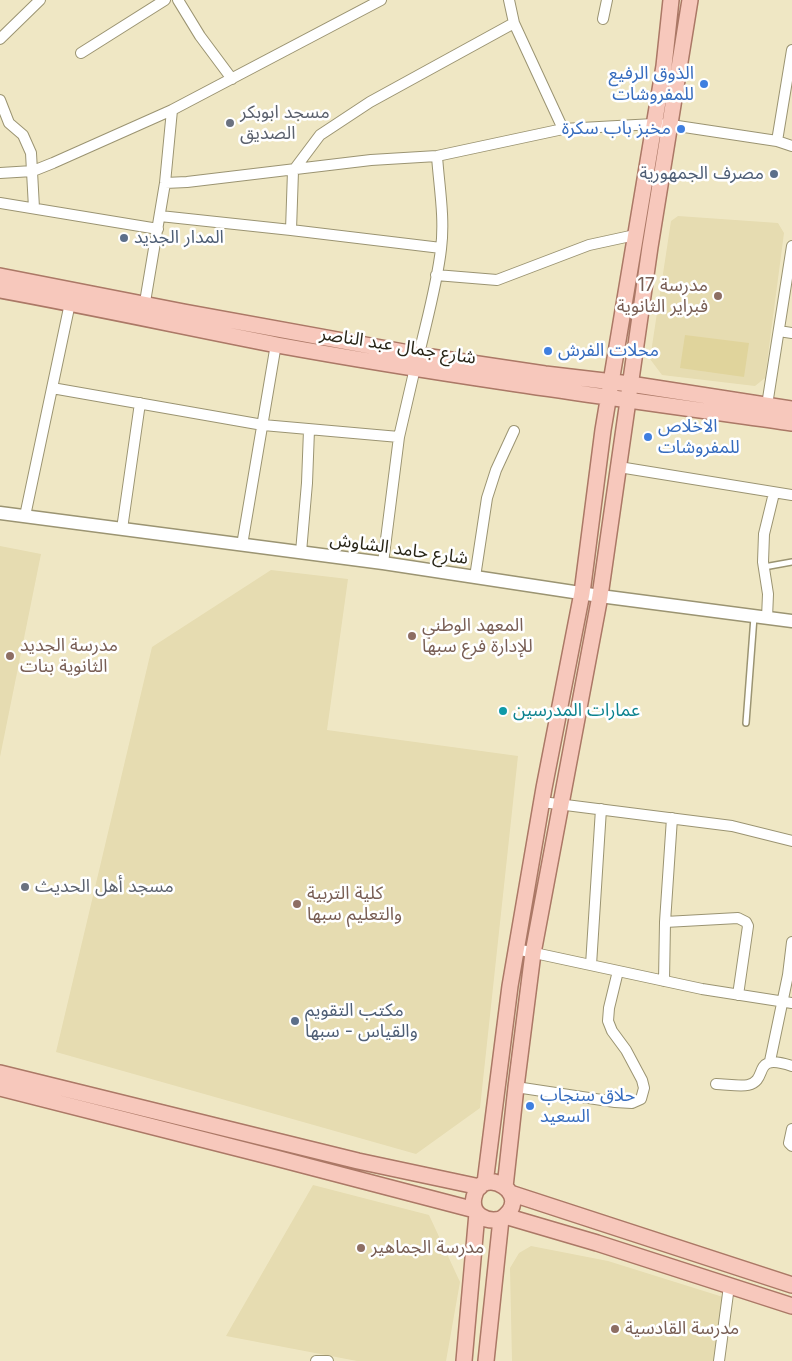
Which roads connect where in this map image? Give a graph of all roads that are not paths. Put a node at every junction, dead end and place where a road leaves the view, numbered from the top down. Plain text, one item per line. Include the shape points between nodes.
1 (39, 0) edge
2 (165, 0) edge
3 (178, 0) edge
4 (381, 0) edge
5 (509, 0) edge
6 (607, 0) edge
7 (672, 0) edge
8 (690, 0) edge
9 (603, 20) dead end
10 (514, 23) junction
11 (0, 39) edge
12 (792, 50) edge
13 (80, 53) dead end
14 (232, 79) junction
15 (0, 100) edge
16 (172, 110) junction
17 (654, 124) junction
18 (671, 125) junction
19 (563, 129) junction
20 (777, 141) junction
21 (792, 146) edge
22 (437, 156) junction
23 (292, 170) junction
24 (33, 171) junction
25 (0, 173) edge
26 (165, 183) junction
27 (0, 203) edge
28 (34, 208) junction
29 (160, 216) junction
30 (158, 229) junction
31 (291, 230) junction
32 (635, 235) junction
33 (792, 246) edge
34 (441, 248) junction
35 (436, 274) junction
36 (0, 276) edge
37 (0, 290) edge
38 (70, 303) junction
39 (143, 310) junction
40 (779, 331) junction
41 (792, 333) edge
42 (276, 344) junction
43 (417, 361) junction
44 (611, 381) junction
45 (630, 384) junction
46 (52, 388) junction
47 (608, 397) junction
48 (628, 400) junction
49 (140, 403) junction
50 (767, 405) junction
51 (792, 409) edge
52 (792, 423) edge
53 (263, 425) junction
54 (309, 430) junction
55 (514, 431) dead end
56 (399, 437) junction
57 (619, 467) junction
58 (774, 493) junction
59 (792, 496) edge
60 (0, 513) edge
61 (25, 516) junction
62 (122, 529) junction
63 (242, 545) junction
64 (301, 552) junction
65 (792, 562) edge
66 (383, 563) junction
67 (764, 567) junction
68 (476, 578) junction
69 (582, 593) junction
70 (600, 596) junction
71 (760, 617) junction
72 (792, 621) edge
73 (746, 724) dead end
74 (542, 802) junction
75 (561, 804) junction
76 (601, 809) junction
77 (672, 818) junction
78 (792, 841) edge
79 (666, 922) junction
80 (792, 942) edge
81 (516, 950) junction
82 (533, 953) junction
83 (591, 965) junction
84 (618, 972) junction
85 (664, 981) junction
86 (738, 995) junction
87 (787, 1002) edge
88 (770, 1061) junction
89 (792, 1066) edge
90 (0, 1073) edge
91 (716, 1084) dead end
92 (516, 1087) junction
93 (0, 1088) edge
94 (792, 1129) edge
95 (792, 1146) edge
96 (483, 1185) junction
97 (508, 1190) junction
98 (476, 1211) junction
99 (503, 1217) junction
100 (792, 1285) edge
101 (729, 1286) junction
102 (792, 1306) edge
103 (316, 1361) edge
104 (328, 1361) edge
105 (464, 1361) edge
106 (486, 1361) edge
107 (719, 1361) edge

1 - 11 street
2 - 13 street
3 - 14 street
4 - 14 street
5 - 10 street
6 - 9 street
7 - 17 main road
8 - 18 main road
10 - 19 street
10 - 23 street via 340,120 320,135
12 - 20 street
14 - 16 street
15 - 24 street via 9,123 26,139
16 - 24 street
16 - 26 street
17 - 18 street
17 - 19 street
17 - 32 main road
18 - 20 street
18 - 45 main road
19 - 22 street
20 - 21 street
22 - 23 street
22 - 34 street
23 - 26 street
23 - 31 street
24 - 25 street
24 - 28 street
26 - 29 street
27 - 28 street
28 - 30 street
29 - 30 street
29 - 31 street
30 - 39 street
31 - 34 street
32 - 35 street via 589,245 497,280
32 - 44 main road
33 - 40 street
34 - 35 street
35 - 43 street
36 - 39 main road, شارع جمال عبد الناصر
37 - 38 main road, شارع جمال عبد الناصر
38 - 39 main road, شارع جمال عبد الناصر
38 - 46 street
39 - 42 main road, شارع جمال عبد الناصر
39 - 43 main road, شارع جمال عبد الناصر
40 - 41 street
40 - 50 street
42 - 43 main road, شارع جمال عبد الناصر
42 - 53 street
43 - 44 main road, شارع جمال عبد الناصر
43 - 47 main road, شارع جمال عبد الناصر
43 - 56 street
44 - 45 main road, شارع جمال عبد الناصر
44 - 47 main road
45 - 48 main road
45 - 50 main road, شارع جمال عبد الناصر
46 - 49 street
46 - 61 street
47 - 48 main road, شارع جمال عبد الناصر
47 - 69 main road
48 - 52 main road, شارع جمال عبد الناصر
48 - 57 main road
49 - 53 street
49 - 62 street
50 - 51 main road, شارع جمال عبد الناصر
53 - 54 street
53 - 63 street
54 - 56 street
54 - 64 street
55 - 68 street via 487,498
56 - 66 street
57 - 58 street
57 - 70 main road
58 - 59 street
58 - 67 street via 764,534
60 - 61 street, شارع حامد الشاوش
61 - 62 street, شارع حامد الشاوش
62 - 63 street, شارع حامد الشاوش
63 - 64 street, شارع حامد الشاوش
64 - 66 street, شارع حامد الشاوش
65 - 67 lane
66 - 68 street, شارع حامد الشاوش
67 - 71 street via 768,594
68 - 69 street, شارع حامد الشاوش
69 - 70 street, شارع حامد الشاوش
69 - 74 main road
70 - 71 street, شارع حامد الشاوش
70 - 75 main road
71 - 72 street, شارع حامد الشاوش
71 - 73 lane
74 - 75 street
74 - 81 main road
75 - 76 street
75 - 82 main road
76 - 77 street
76 - 83 street
77 - 78 street via 732,826
77 - 79 street
79 - 85 street
79 - 86 street via 738,918 746,922
80 - 87 street
81 - 82 street
81 - 96 main road
82 - 83 street
82 - 92 main road
83 - 84 street
84 - 85 street
84 - 92 street via 608,1021 642,1080 641,1099 632,1103 614,1102
85 - 86 street
86 - 87 street
87 - 88 street
88 - 89 street
88 - 91 street via 764,1064 756,1080 748,1085
90 - 96 main road via 348,1159
92 - 97 main road
93 - 98 main road
94 - 95 street via 789,1143
96 - 97 main road via 496,1182
96 - 98 main road via 474,1198
97 - 99 main road via 512,1206
97 - 100 main road
98 - 99 main road via 488,1220
98 - 105 main road
99 - 101 main road via 597,1243
99 - 106 main road
101 - 102 main road
101 - 107 street
103 - 104 street

